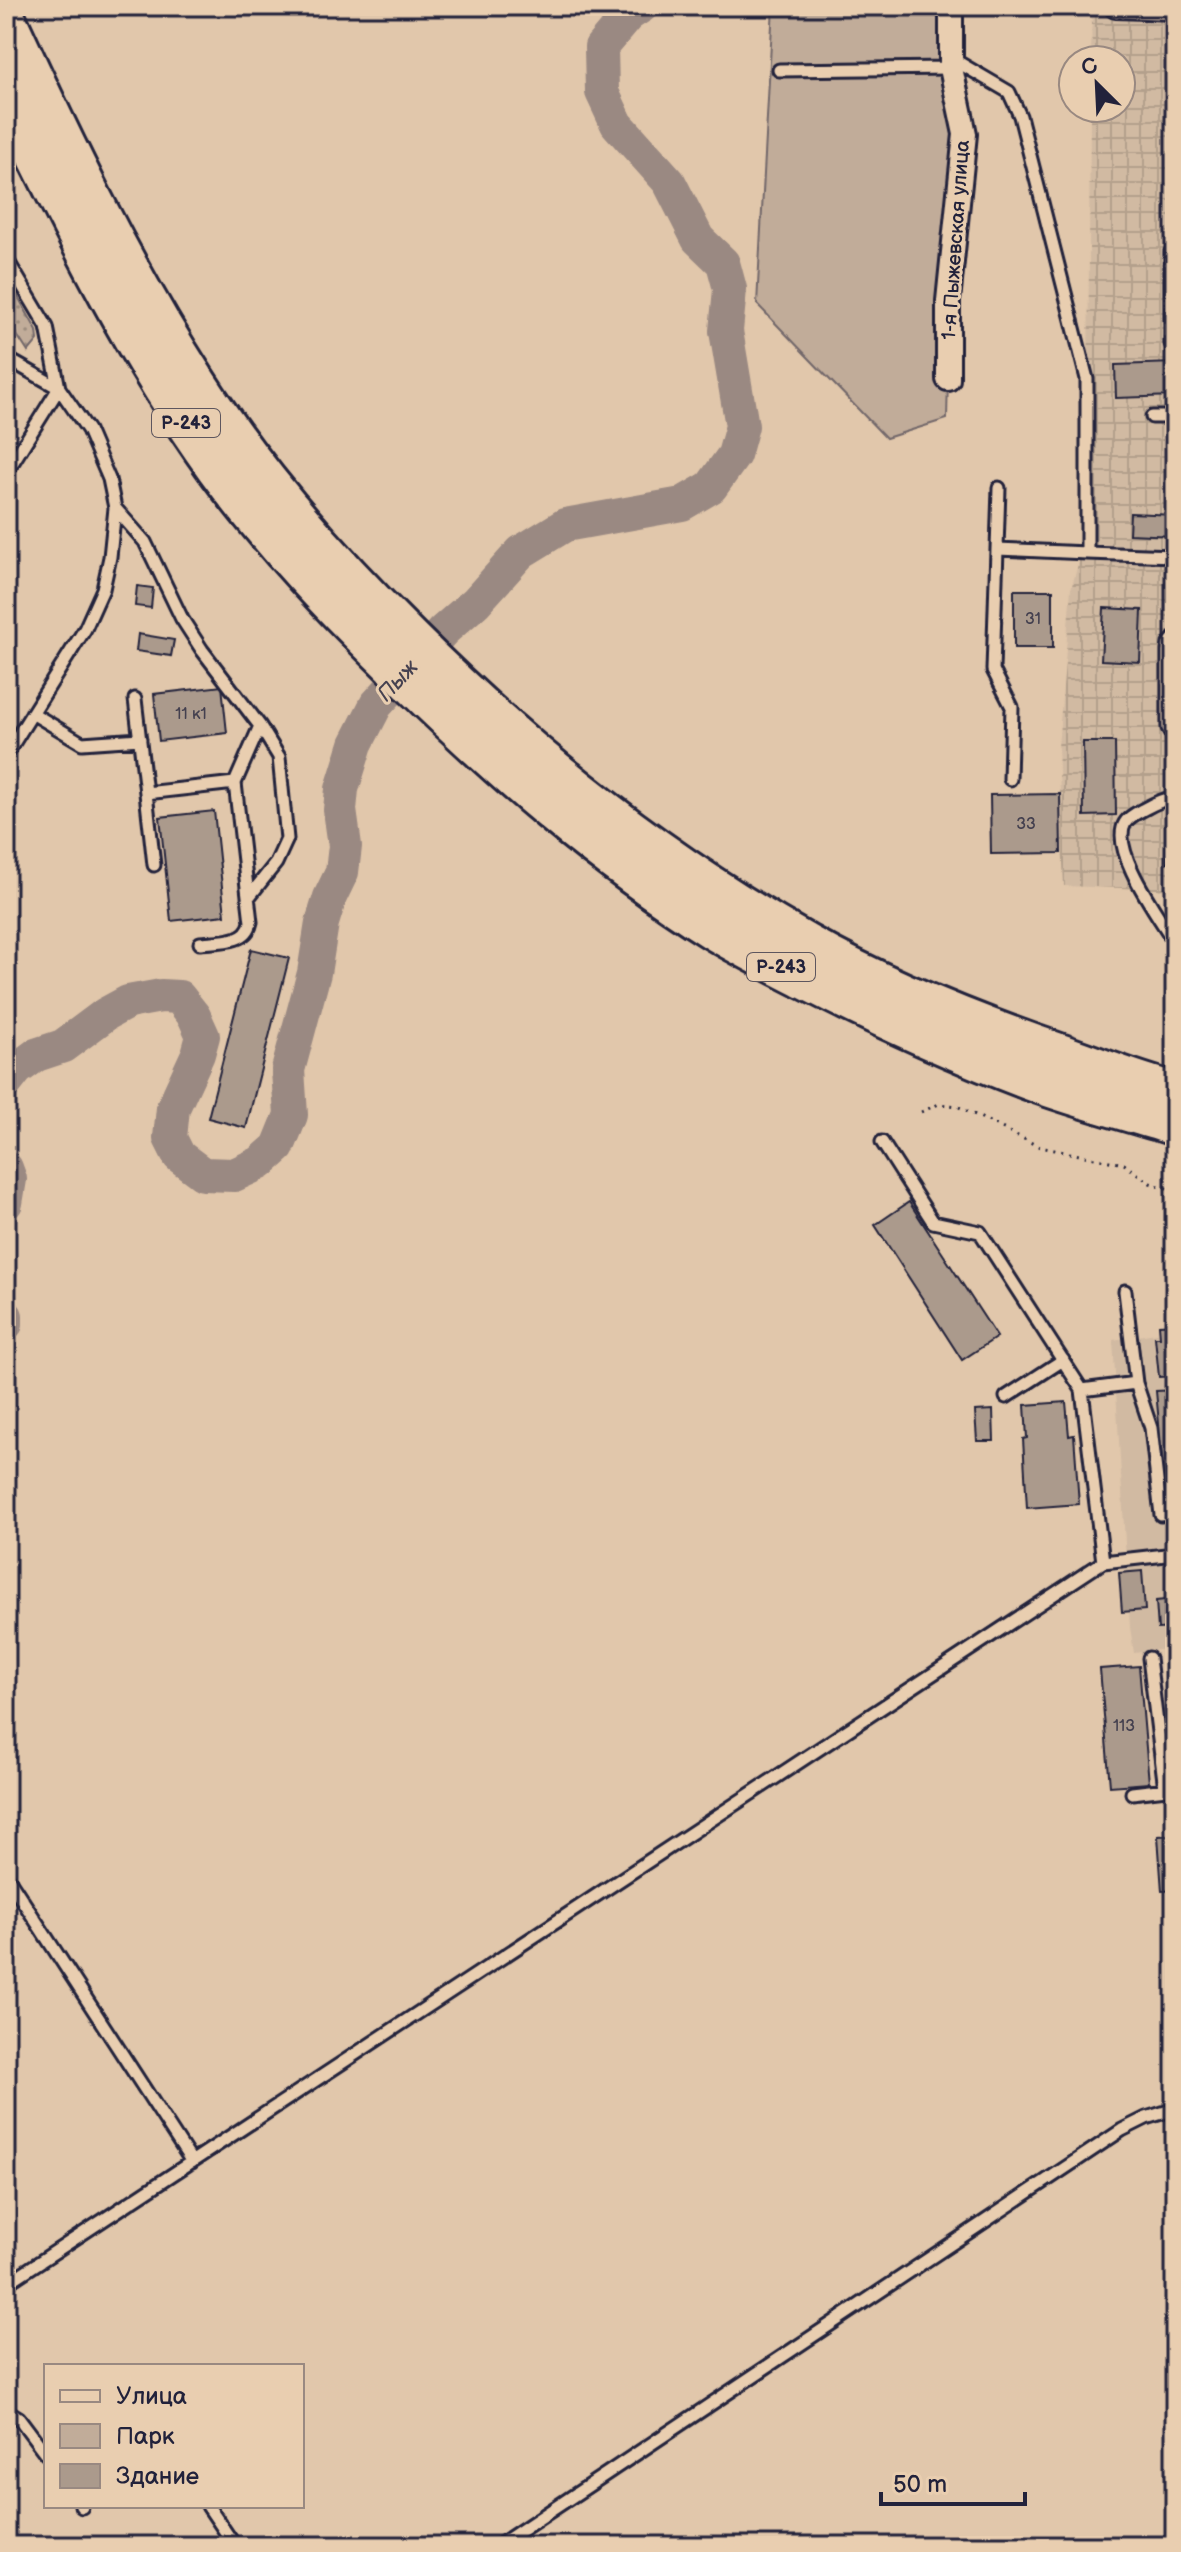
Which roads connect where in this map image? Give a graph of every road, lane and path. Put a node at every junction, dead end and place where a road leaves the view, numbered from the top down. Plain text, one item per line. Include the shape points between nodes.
1 (951, 6) edge
2 (1116, 6) edge
3 (1175, 8) edge
4 (6, 18) edge
5 (951, 63) junction
6 (779, 70) dead end
7 (6, 93) edge
8 (1175, 246) edge
9 (6, 258) edge
10 (1175, 354) edge
11 (6, 358) edge
12 (948, 379) dead end
13 (59, 388) junction
14 (1152, 417) dead end
15 (1175, 417) edge
16 (6, 473) edge
17 (999, 488) dead end
18 (115, 508) junction
19 (997, 549) junction
20 (1087, 553) junction
21 (1175, 556) edge
22 (361, 612) junction
23 (1175, 637) edge
24 (135, 699) dead end
25 (452, 702) junction
26 (32, 713) junction
27 (260, 726) junction
28 (140, 739) junction
29 (1175, 740) edge
30 (6, 755) edge
31 (1010, 779) dead end
32 (235, 783) junction
33 (146, 793) junction
34 (1175, 797) edge
35 (154, 865) dead end
36 (248, 898) junction
37 (200, 943) dead end
38 (1175, 943) edge
39 (1175, 1092) edge
40 (921, 1112) dead end
41 (1175, 1126) edge
42 (882, 1142) dead end
43 (1175, 1191) edge
44 (1125, 1291) dead end
45 (1063, 1360) junction
46 (1136, 1383) junction
47 (1082, 1390) junction
48 (1006, 1397) dead end
49 (1161, 1515) dead end
50 (1175, 1554) edge
51 (1103, 1562) junction
52 (1149, 1658) dead end
53 (1170, 1789) edge
54 (1132, 1793) dead end
55 (6, 1875) edge
56 (1175, 2109) edge
57 (192, 2162) junction
58 (6, 2284) edge
59 (6, 2410) edge
60 (44, 2451) edge
61 (209, 2508) edge
62 (235, 2546) edge
63 (498, 2546) edge

1 - 5 street, 1-я Пыжевская улица
2 - 3 street
4 - 22 highway, Р-243 via 84,183 198,384
5 - 6 lane
5 - 12 street, 1-я Пыжевская улица via 965,134 948,301
5 - 20 lane via 1009,92 1020,116 1087,379
7 - 22 highway, Р-243 via 129,331 216,468 274,542
8 - 10 lane
9 - 13 lane via 47,327
11 - 13 lane
13 - 16 lane via 14,448
13 - 18 lane via 88,430
14 - 15 lane
17 - 19 lane
18 - 26 lane via 103,589 85,629
18 - 27 lane via 145,542 202,650
19 - 20 lane
19 - 31 lane via 993,670 1012,707
20 - 21 lane
22 - 25 highway, Р-243
23 - 29 lane via 1168,651 1168,728
24 - 28 lane
25 - 39 highway, Р-243 via 521,744 651,846 809,946 988,1027
25 - 41 highway, Р-243 via 524,791 716,932 883,1019 1030,1080
26 - 28 lane via 82,743
26 - 30 lane
27 - 32 lane
27 - 36 lane via 279,757 287,839 276,863
28 - 33 lane
32 - 33 lane
32 - 36 lane
33 - 35 lane
34 - 38 lane via 1134,815 1123,833 1131,868
36 - 37 lane via 251,922 244,936
40 - 43 path via 939,1104 957,1106 1040,1147 1124,1164 1150,1183
42 - 45 lane via 933,1222 980,1232
44 - 46 lane
45 - 47 lane
45 - 48 lane
46 - 47 lane
46 - 49 lane via 1151,1428
47 - 51 lane
50 - 51 lane
51 - 57 lane
52 - 53 lane
53 - 54 lane
55 - 57 lane
56 - 63 lane via 1122,2130
57 - 58 lane
59 - 60 lane via 19,2418
61 - 62 lane

